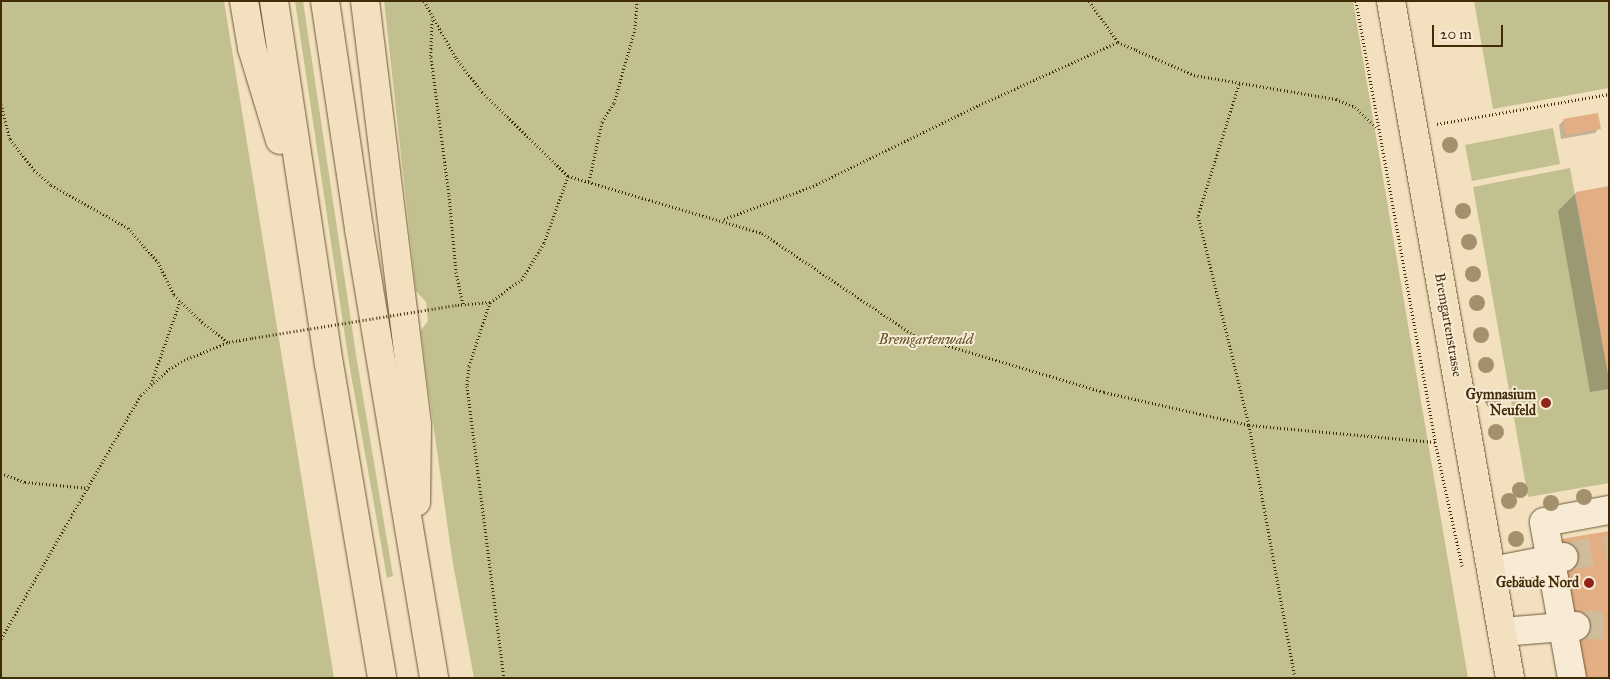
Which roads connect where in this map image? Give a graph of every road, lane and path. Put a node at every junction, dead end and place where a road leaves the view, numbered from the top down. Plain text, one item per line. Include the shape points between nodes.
1 (244, 1) edge
2 (274, 1) edge
3 (325, 1) edge
4 (365, 1) edge
5 (424, 1) edge
6 (637, 1) edge
7 (1089, 1) edge
8 (1356, 1) edge
9 (1391, 1) edge
10 (432, 19) junction
11 (1118, 42) junction
12 (1239, 84) junction
13 (1609, 94) edge
14 (1, 104) edge
15 (1431, 125) dead end
16 (1377, 128) junction
17 (568, 176) junction
18 (589, 181) junction
19 (723, 219) junction
20 (308, 229) junction
21 (180, 302) junction
22 (490, 302) junction
23 (463, 304) junction
24 (229, 342) junction
25 (151, 384) junction
26 (1249, 425) junction
27 (1435, 442) junction
28 (1, 473) edge
29 (89, 488) junction
30 (1609, 510) edge
31 (1557, 558) junction
32 (1492, 570) junction
33 (415, 571) junction
34 (1463, 572) dead end
35 (1569, 627) junction
36 (1502, 632) junction
37 (1, 639) edge
38 (382, 678) edge
39 (434, 678) edge
40 (504, 678) edge
41 (1295, 678) edge
42 (1510, 678) edge
43 (1572, 678) edge

1 - 20 main road via 252,48
2 - 20 main road
3 - 33 main road
4 - 33 main road via 417,425
5 - 10 path
6 - 18 path via 635,28 614,103 602,122
7 - 11 path
8 - 16 path
9 - 32 main road, Bremgartenstrasse
10 - 17 path via 482,92
10 - 23 path via 431,56 456,272
11 - 12 path via 1194,75
11 - 19 path via 813,186
12 - 16 path via 1308,92 1336,99 1355,107
12 - 26 path via 1198,216
13 - 15 path
14 - 21 path via 10,139 19,154 51,185 128,228 158,262
16 - 27 path
17 - 18 path
17 - 22 path via 532,266 508,292
18 - 19 path
19 - 26 path via 762,233 915,336 1104,392
20 - 38 main road
21 - 24 path
21 - 25 path
22 - 23 path
22 - 40 path via 468,366 467,386
23 - 24 path, bridge
24 - 25 path via 184,360
25 - 29 path via 128,416
26 - 27 path
26 - 41 path
27 - 34 path
28 - 29 path via 25,482
29 - 37 path
30 - 31 lane via 1544,522
31 - 32 lane
31 - 35 lane
32 - 36 main road, Bremgartenstrasse
33 - 39 main road
35 - 36 lane
35 - 43 lane
36 - 42 main road, Bremgartenstrasse

